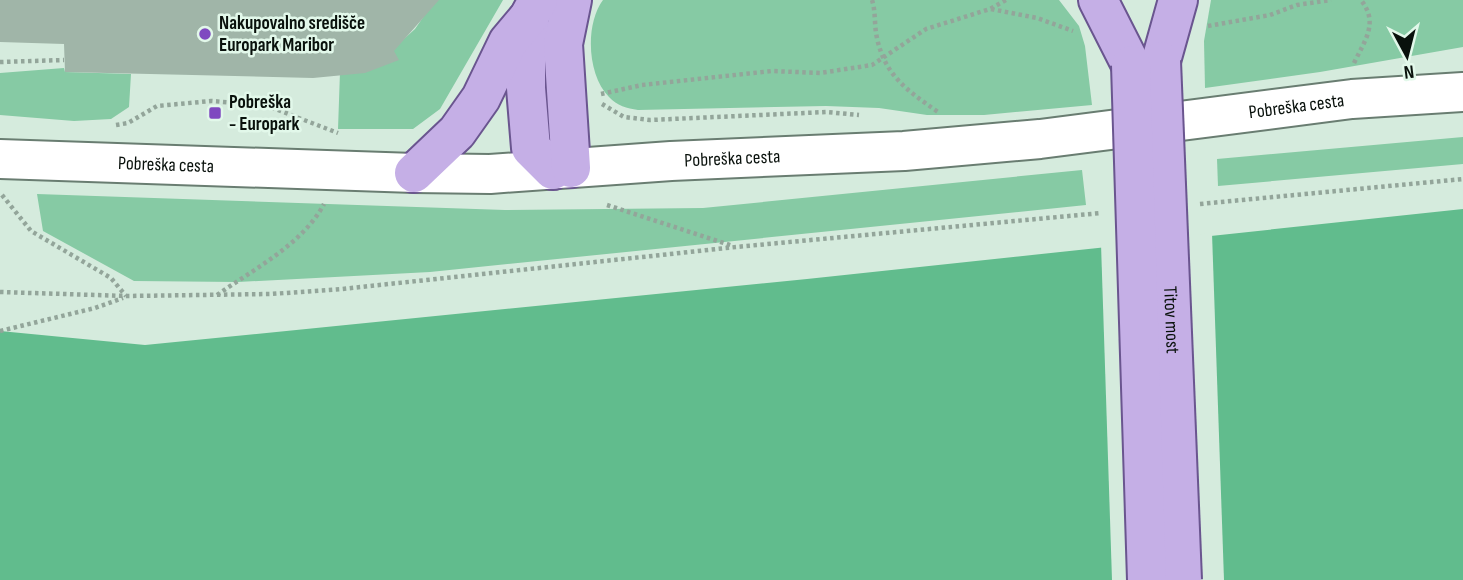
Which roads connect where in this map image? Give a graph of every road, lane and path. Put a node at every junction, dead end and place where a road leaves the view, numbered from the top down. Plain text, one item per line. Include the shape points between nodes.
1 (572, 0) edge
2 (872, 0) edge
3 (1006, 0) edge
4 (1098, 0) edge
5 (1129, 0) edge
6 (1161, 0) edge
7 (1178, 0) edge
8 (1331, 0) edge
9 (1360, 0) edge
10 (533, 8) edge
11 (990, 9) junction
12 (1206, 27) dead end
13 (1081, 33) dead end
14 (882, 58) junction
15 (64, 60) dead end
16 (0, 62) edge
17 (1146, 63) junction
18 (1354, 63) dead end
19 (1463, 92) edge
20 (864, 115) dead end
21 (948, 118) dead end
22 (103, 127) dead end
23 (348, 135) dead end
24 (0, 159) edge
25 (562, 169) junction
26 (414, 173) junction
27 (1463, 179) edge
28 (0, 192) edge
29 (324, 203) dead end
30 (607, 205) dead end
31 (1188, 205) dead end
32 (1112, 212) dead end
33 (736, 247) junction
34 (0, 292) edge
35 (218, 295) junction
36 (127, 296) junction
37 (0, 331) edge
38 (1147, 580) edge
39 (1182, 580) edge

1 - 25 main road via 564,44
2 - 14 path
3 - 11 path
4 - 17 main road
5 - 17 main road
6 - 17 main road
7 - 17 main road
8 - 12 path
9 - 18 path via 1371,26
10 - 25 main road via 526,62 531,148
10 - 26 main road via 508,42 481,98 457,132
11 - 13 path
11 - 14 path via 926,29
14 - 20 path via 872,65 820,73 772,71 642,85 597,96 624,117 650,120 826,112
14 - 21 path via 903,88
15 - 16 path
17 - 38 main road, Titov most, bridge
17 - 39 main road, Titov most, bridge
19 - 25 street, Pobreška cesta via 1352,99 1040,139 904,151
22 - 23 path via 128,123 157,106 211,101 265,105
24 - 26 street, Pobreška cesta
25 - 26 street, Pobreška cesta
27 - 31 path
28 - 36 path via 31,231 111,278
29 - 35 path via 316,220 297,239
30 - 33 path
32 - 33 path
33 - 35 path via 342,289
34 - 36 path
35 - 36 path
36 - 37 path

